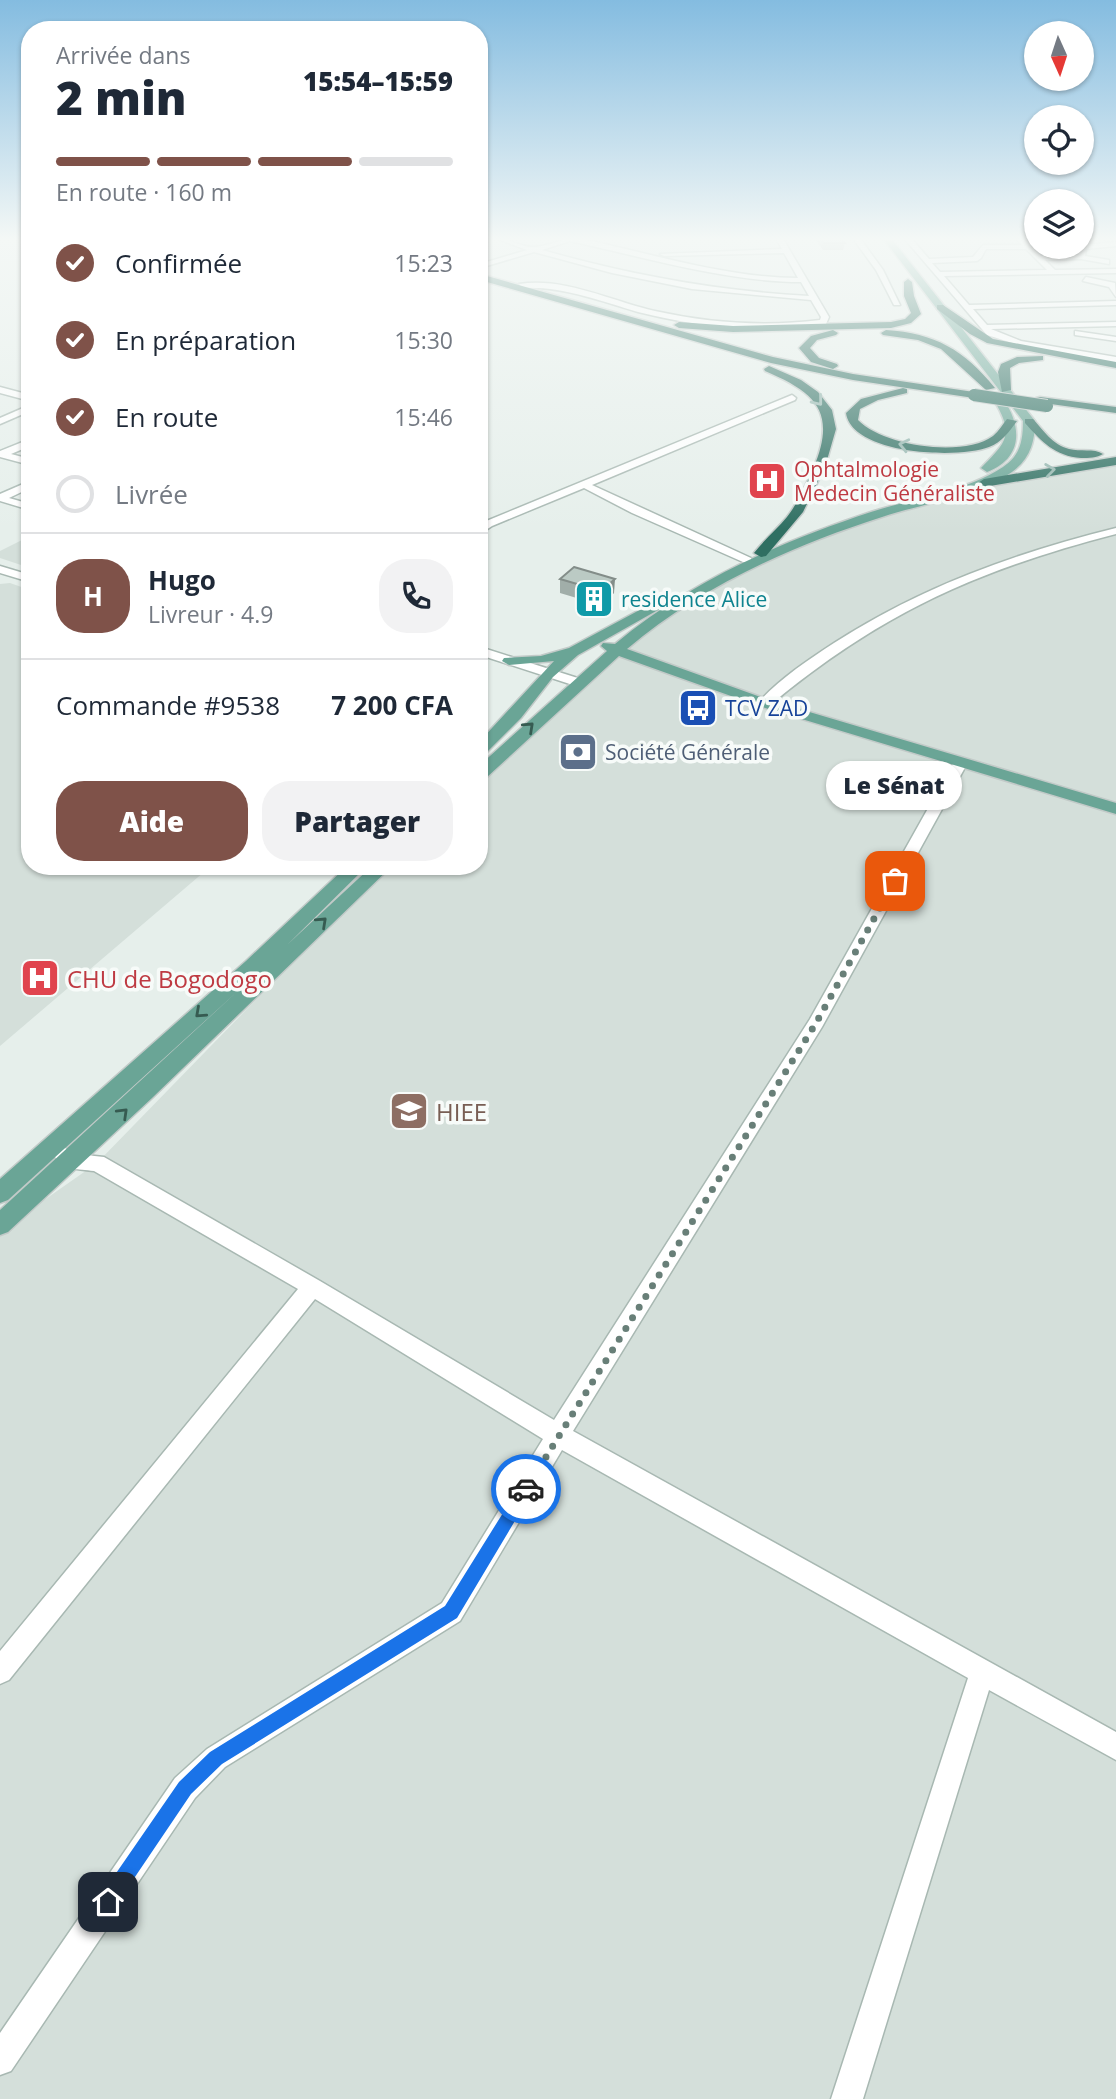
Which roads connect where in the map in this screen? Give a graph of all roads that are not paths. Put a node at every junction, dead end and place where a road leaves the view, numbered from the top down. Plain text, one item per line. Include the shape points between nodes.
1 (674, 335) edge
2 (683, 335) edge
3 (692, 335) edge
4 (826, 335) edge
5 (910, 335) edge
6 (949, 335) edge
7 (962, 335) edge
8 (978, 335) edge
9 (996, 335) edge
10 (1088, 335) edge
11 (1116, 339) edge
12 (1116, 362) edge
13 (1116, 371) edge
14 (875, 376) junction
15 (990, 388) junction
16 (1006, 390) junction
17 (0, 391) edge
18 (947, 391) junction
19 (972, 393) junction
20 (21, 396) edge
21 (792, 397) dead end
22 (21, 412) edge
23 (1116, 412) edge
24 (0, 421) edge
25 (1011, 421) junction
26 (1029, 421) junction
27 (21, 446) edge
28 (1116, 452) edge
29 (1, 454) edge
30 (21, 460) edge
31 (1116, 461) edge
32 (984, 483) junction
33 (587, 486) junction
34 (21, 488) edge
35 (0, 498) edge
36 (21, 504) edge
37 (488, 524) edge
38 (1116, 531) edge
39 (761, 553) junction
40 (747, 559) junction
41 (0, 569) edge
42 (21, 576) edge
43 (590, 640) junction
44 (618, 650) junction
45 (573, 652) junction
46 (488, 654) edge
47 (509, 661) junction
48 (654, 666) junction
49 (594, 670) junction
50 (548, 674) junction
51 (580, 683) junction
52 (764, 703) junction
53 (488, 733) edge
54 (961, 762) junction
55 (488, 766) edge
56 (1116, 809) edge
57 (348, 875) edge
58 (373, 875) edge
59 (68, 1132) junction
60 (51, 1147) junction
61 (92, 1155) junction
62 (72, 1161) junction
63 (0, 1193) edge
64 (0, 1225) edge
65 (313, 1287) junction
66 (558, 1434) junction
67 (0, 1671) edge
68 (982, 1673) junction
69 (1116, 1747) edge
70 (0, 2060) edge
71 (847, 2099) edge

1 -> 39 highway via 788,377 824,407 831,428 814,477 796,514
2 - 18 highway via 809,369
3 - 14 highway
4 - 14 highway via 804,348 815,360
5 - 15 highway via 951,350
6 - 15 main road
7 - 16 main road
8 - 12 highway via 990,341
9 - 12 street
10 - 11 street
13 - 16 highway via 1060,360 1024,359 1003,369
14 - 19 highway
15 - 25 main road
16 - 26 main road
17 - 20 street
18 - 19 highway
25 -> 18 highway via 998,438 958,449 893,442 856,424 856,406 868,398 907,391
19 - 23 highway, bridge
21 - 33 street
22 - 24 street
25 - 39 main road via 1012,441 1007,451 984,471
26 - 28 highway via 1044,442 1060,450 1089,455
26 - 32 main road via 1028,445 1017,462
27 - 29 street
29 - 30 street
32 -> 31 highway
32 - 44 main road via 793,546 678,604
33 - 37 street
33 - 40 street
34 - 35 street
35 - 36 street
38 - 52 street via 1005,561 948,583 825,654
39 - 40 main road
40 - 43 main road
41 - 42 street
43 - 44 main road
43 - 45 main road
44 - 48 main road
44 - 49 main road
45 - 47 main road
45 - 50 main road
46 - 47 street
47 - 50 street
48 - 49 main road
48 - 52 main road
49 - 51 main road
50 - 51 street
50 - 53 main road
55 -> 51 main road
52 - 54 main road
54 - 56 main road
54 - 66 street via 816,1023
57 -> 59 main road
61 -> 58 main road via 266,974
59 - 60 main road
59 - 61 street
60 - 62 street
60 - 63 main road
61 - 62 main road
61 - 65 street
62 - 64 main road
65 - 66 street
65 - 67 street
66 - 68 street
66 - 70 street via 451,1612 216,1758 185,1788
68 - 69 street
68 - 71 street

